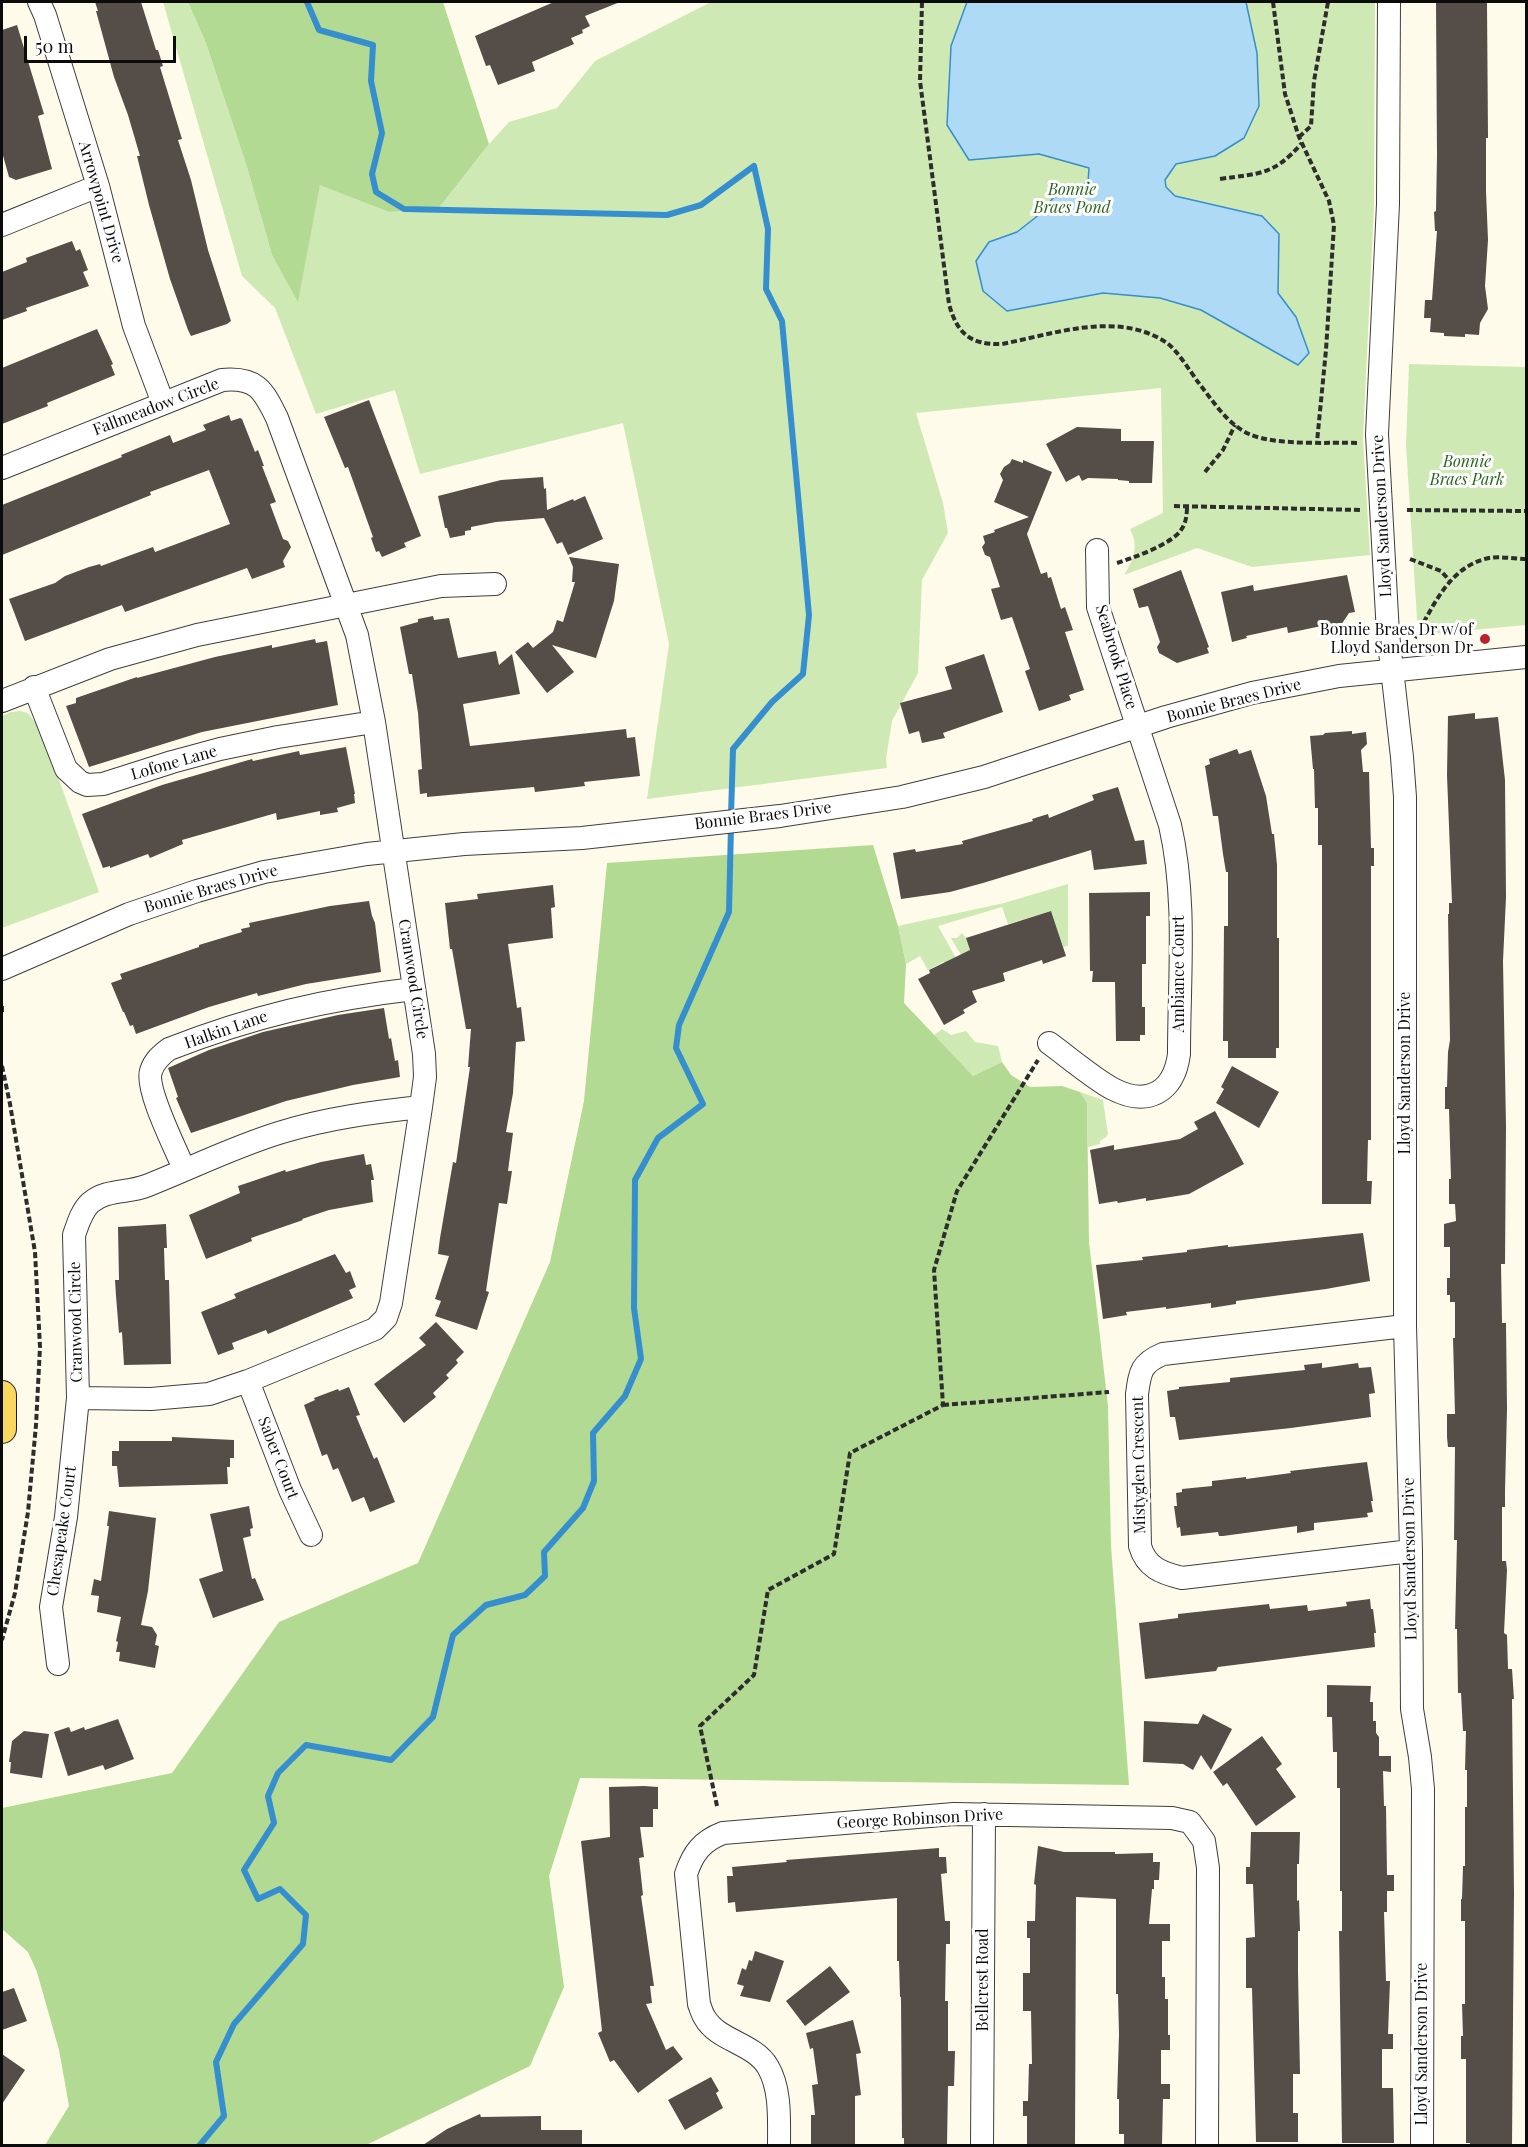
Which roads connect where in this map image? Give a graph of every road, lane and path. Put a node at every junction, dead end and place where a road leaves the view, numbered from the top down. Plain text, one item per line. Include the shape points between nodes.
1 (39, 2) edge
2 (922, 2) edge
3 (1273, 2) edge
4 (1328, 2) edge
5 (1389, 2) edge
6 (1299, 137) junction
7 (1302, 143) junction
8 (1220, 179) dead end
9 (98, 186) junction
10 (2, 225) edge
11 (163, 403) junction
12 (1235, 425) junction
13 (1317, 442) junction
14 (1377, 444) junction
15 (2, 468) edge
16 (1205, 472) dead end
17 (1174, 506) dead end
18 (1187, 507) junction
19 (1365, 510) dead end
20 (1407, 510) dead end
21 (1527, 511) edge
22 (1097, 559) joint
23 (1410, 559) dead end
24 (1527, 559) edge
25 (1450, 581) junction
26 (495, 585) dead end
27 (346, 605) junction
28 (1415, 638) dead end
29 (1527, 657) edge
30 (1393, 670) junction
31 (34, 687) junction
32 (2, 701) edge
33 (374, 722) junction
34 (1137, 727) junction
35 (393, 852) junction
36 (2, 969) edge
37 (414, 989) junction
38 (2, 1006) edge
39 (2, 1012) edge
40 (1049, 1042) joint
41 (2, 1066) edge
42 (422, 1107) junction
43 (184, 1168) junction
44 (1405, 1326) junction
45 (248, 1381) junction
46 (1109, 1392) dead end
47 (2, 1395) edge
48 (78, 1398) junction
49 (943, 1405) junction
50 (2, 1429) edge
51 (311, 1535) dead end
52 (1411, 1551) junction
53 (2, 1640) edge
54 (58, 1664) dead end
55 (717, 1806) dead end
56 (984, 1814) junction
57 (779, 2145) edge
58 (982, 2145) edge
59 (1208, 2145) edge
60 (1422, 2145) edge

1 - 9 street, Arrowpoint Drive
2 - 12 path via 920,81 950,304 961,331 973,340 1002,344 1089,327 1143,331 1168,344
3 - 6 path via 1285,94
4 - 6 path via 1314,81 1311,126
5 - 14 street, Lloyd Sanderson Drive via 1388,204
6 - 7 path
7 - 8 path via 1273,169
7 - 13 path via 1329,201 1334,225
9 - 10 street
9 - 11 street, Arrowpoint Drive via 134,326
11 - 15 street, Fallmeadow Circle
11 - 27 street, Fallmeadow Circle via 222,380 239,378 253,382 266,396
12 - 13 path via 1268,440
12 - 16 path via 1223,450
13 - 14 path
14 - 30 street, Lloyd Sanderson Drive
17 - 18 path
18 - 19 path
18 - 22 path via 1182,530 1174,538 1121,561
20 - 21 path
22 - 34 street, Seabrook Place via 1098,607
23 - 25 path via 1441,571
24 - 25 path via 1489,558 1461,571
25 - 28 path
26 - 27 street via 441,586
27 - 31 street via 155,646
27 - 33 street, Fallmeadow Circle via 357,635
29 - 30 street, Bonnie Braes Drive
30 - 34 street, Bonnie Braes Drive via 1252,693
30 - 44 street, Lloyd Sanderson Drive via 1405,797
31 - 32 street
31 - 33 street, Lofone Lane via 66,769 87,785 103,784 220,749
33 - 35 street, Fallmeadow Circle
34 - 35 street, Bonnie Braes Drive via 963,783 879,801 582,838
34 - 40 street, Ambiance Court via 1170,825 1176,855 1180,914 1177,1068 1162,1091 1133,1096 1112,1089
35 - 36 street, Bonnie Braes Drive via 264,872 206,888 129,914
35 - 37 street, Cranwood Circle
37 - 42 street, Cranwood Circle via 424,1054
37 - 43 street, Halkin Lane via 281,1011 219,1030 161,1054 150,1073 150,1088
38 - 39 path
40 - 49 path via 957,1191 934,1270
41 - 53 path via 35,1252 40,1347 28,1512 15,1593
42 - 43 street, Cranwood Circle via 315,1123
42 - 45 street, Cranwood Circle via 386,1318 363,1335
43 - 48 street, Cranwood Circle via 144,1187 103,1195 81,1215 74,1236
44 - 52 street, Lloyd Sanderson Drive
44 - 52 street, Mistyglen Crescent via 1162,1354 1149,1359 1139,1376 1137,1394 1139,1534 1143,1557 1151,1566 1182,1578
45 - 48 street, Cranwood Circle via 196,1397
45 - 51 street, Saber Court
46 - 49 path
47 - 50 main road
48 - 54 street, Chesapeake Court via 66,1517 51,1607
49 - 55 path via 850,1452 834,1554 768,1590 754,1675 700,1726
52 - 60 street, Lloyd Sanderson Drive via 1412,1709 1423,1789
56 - 57 street, George Robinson Drive via 723,1833 704,1842 692,1858 686,1874 699,2004 705,2019 753,2051 768,2066 776,2091
56 - 58 street, Bellcrest Road
56 - 59 street, George Robinson Drive via 1172,1818 1190,1822 1204,1840 1208,1868

